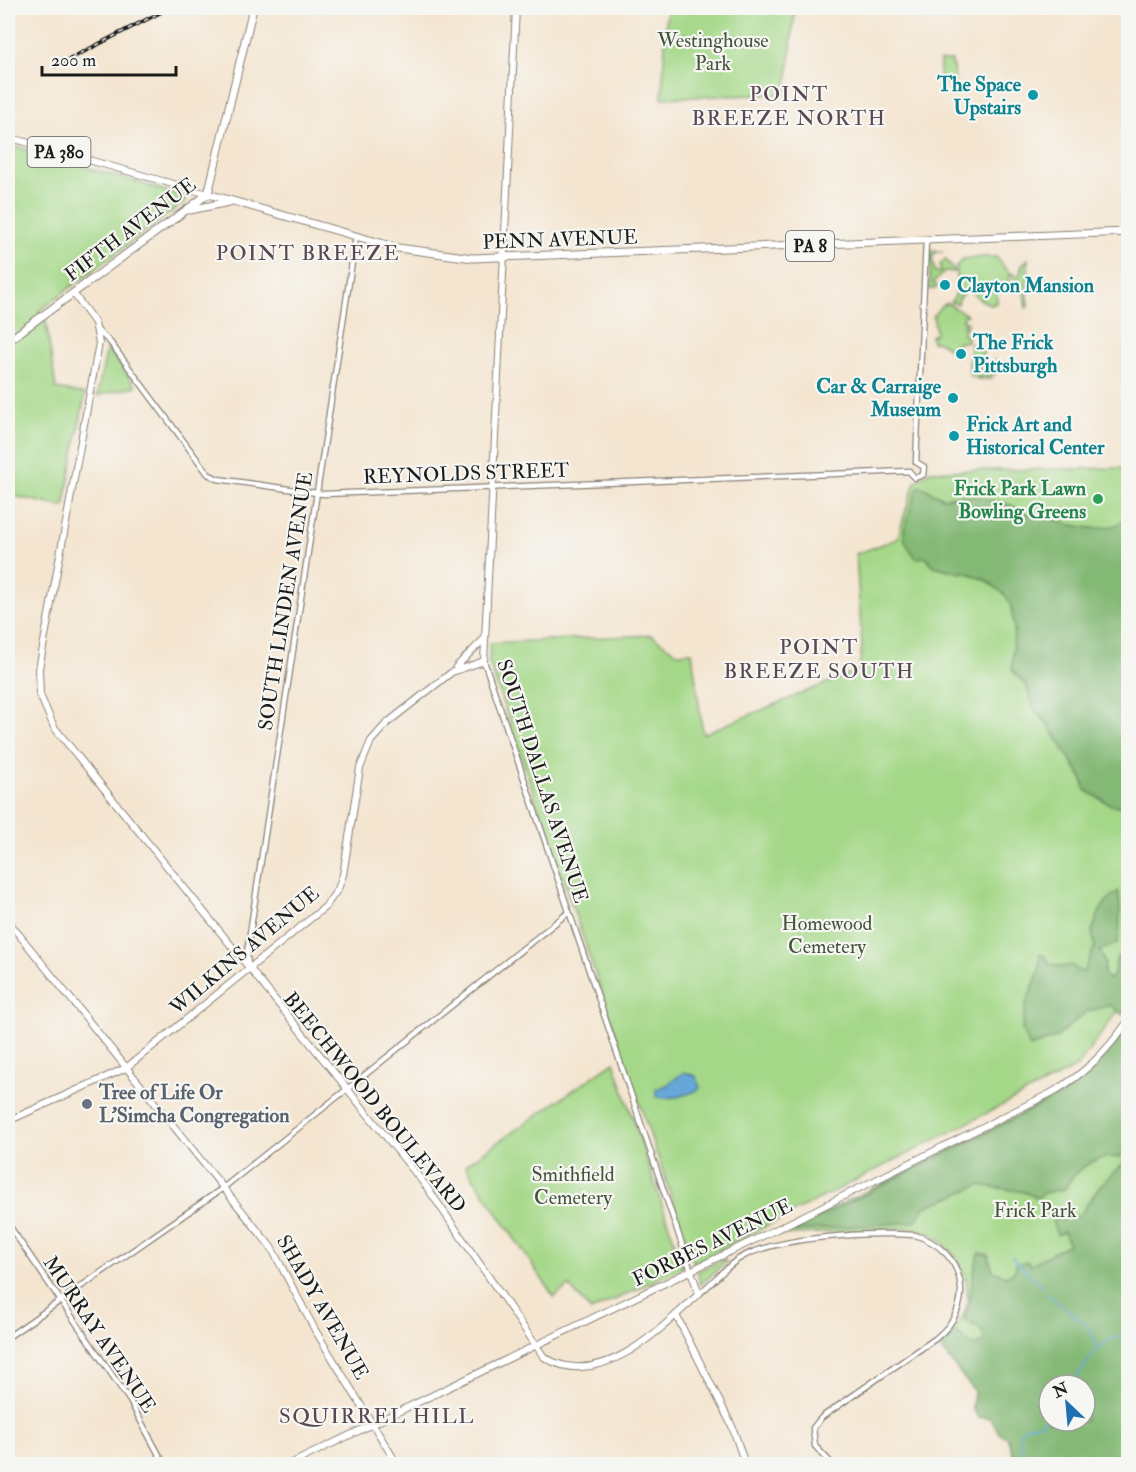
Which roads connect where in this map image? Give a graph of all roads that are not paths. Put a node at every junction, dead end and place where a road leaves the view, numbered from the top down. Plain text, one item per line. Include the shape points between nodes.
1 (252, 8) edge
2 (516, 8) edge
3 (8, 137) edge
4 (208, 194) junction
5 (234, 202) junction
6 (182, 213) junction
7 (1128, 232) edge
8 (356, 236) junction
9 (926, 241) junction
10 (504, 258) junction
11 (73, 293) junction
12 (98, 331) junction
13 (8, 341) edge
14 (916, 462) junction
15 (909, 471) junction
16 (492, 487) junction
17 (317, 494) junction
18 (485, 638) junction
19 (484, 661) junction
20 (452, 672) junction
21 (568, 912) junction
22 (8, 921) edge
23 (249, 970) junction
24 (1128, 1021) edge
25 (126, 1068) junction
26 (347, 1090) junction
27 (8, 1121) edge
28 (223, 1188) junction
29 (8, 1224) edge
30 (691, 1271) junction
31 (699, 1294) junction
32 (61, 1301) junction
33 (676, 1315) junction
34 (8, 1337) edge
35 (535, 1346) junction
36 (373, 1425) junction
37 (164, 1464) edge
38 (290, 1464) edge
39 (397, 1464) edge
40 (745, 1464) edge
41 (832, 1464) edge

1 - 4 highway, FIFTH AVENUE
2 - 10 main road, SOUTH DALLAS AVENUE
3 - 4 main road, PENN AVENUE / PA 380
4 - 5 highway, PENN AVENUE / PA 8
4 - 6 highway, FIFTH AVENUE
5 - 6 highway
5 - 8 highway, PENN AVENUE / PA 8
6 - 11 highway, FIFTH AVENUE
7 - 9 highway, PENN AVENUE / PA 8
8 - 10 highway, PENN AVENUE / PA 8 via 433,255
8 - 17 street, SOUTH LINDEN AVENUE
9 - 10 highway, PENN AVENUE / PA 8
9 - 14 street
10 - 16 main road, SOUTH DALLAS AVENUE
11 - 12 main road
11 - 13 highway, FIFTH AVENUE
12 - 17 street, REYNOLDS STREET via 208,474 218,479
12 - 23 main road, BEECHWOOD BOULEVARD via 99,348 39,669 40,695 54,727
14 - 15 street
14 - 15 street via 924,467 923,475 915,478
15 - 16 street, REYNOLDS STREET
16 - 17 street, REYNOLDS STREET
16 - 18 main road, SOUTH DALLAS AVENUE
17 - 23 street, SOUTH LINDEN AVENUE via 247,953
18 - 19 main road, SOUTH DALLAS AVENUE
18 - 20 main road
19 - 20 main road, WILKINS AVENUE
19 - 21 street, SOUTH DALLAS AVENUE
20 - 23 main road, WILKINS AVENUE via 379,730 367,747 360,768 343,875 329,903
21 - 26 street
21 - 30 street, SOUTH DALLAS AVENUE
22 - 25 main road, SHADY AVENUE
23 - 25 main road, WILKINS AVENUE
23 - 26 main road, BEECHWOOD BOULEVARD
24 - 30 main road, FORBES AVENUE via 1101,1056 1071,1082
25 - 27 main road, WILKINS AVENUE
25 - 28 main road, SHADY AVENUE
26 - 28 street
26 - 35 main road, BEECHWOOD BOULEVARD via 426,1186
28 - 32 street
28 - 36 main road, SHADY AVENUE via 271,1247 315,1330
29 - 32 street, MURRAY AVENUE
30 - 31 main road, SOUTH DALLAS AVENUE
30 - 35 main road, FORBES AVENUE
31 - 33 main road, BEECHWOOD BOULEVARD
31 - 41 street, BEECHWOOD BOULEVARD via 738,1260 786,1242 915,1234 931,1240 951,1258 961,1301 949,1326 822,1417 813,1428 815,1446
32 - 34 street
32 - 37 street, MURRAY AVENUE via 130,1401
33 - 35 main road, BEECHWOOD BOULEVARD via 647,1340 594,1366 566,1368 544,1357
33 - 40 main road via 732,1426
35 - 36 main road, FORBES AVENUE
36 - 38 main road, FORBES AVENUE
36 - 39 main road, SHADY AVENUE

